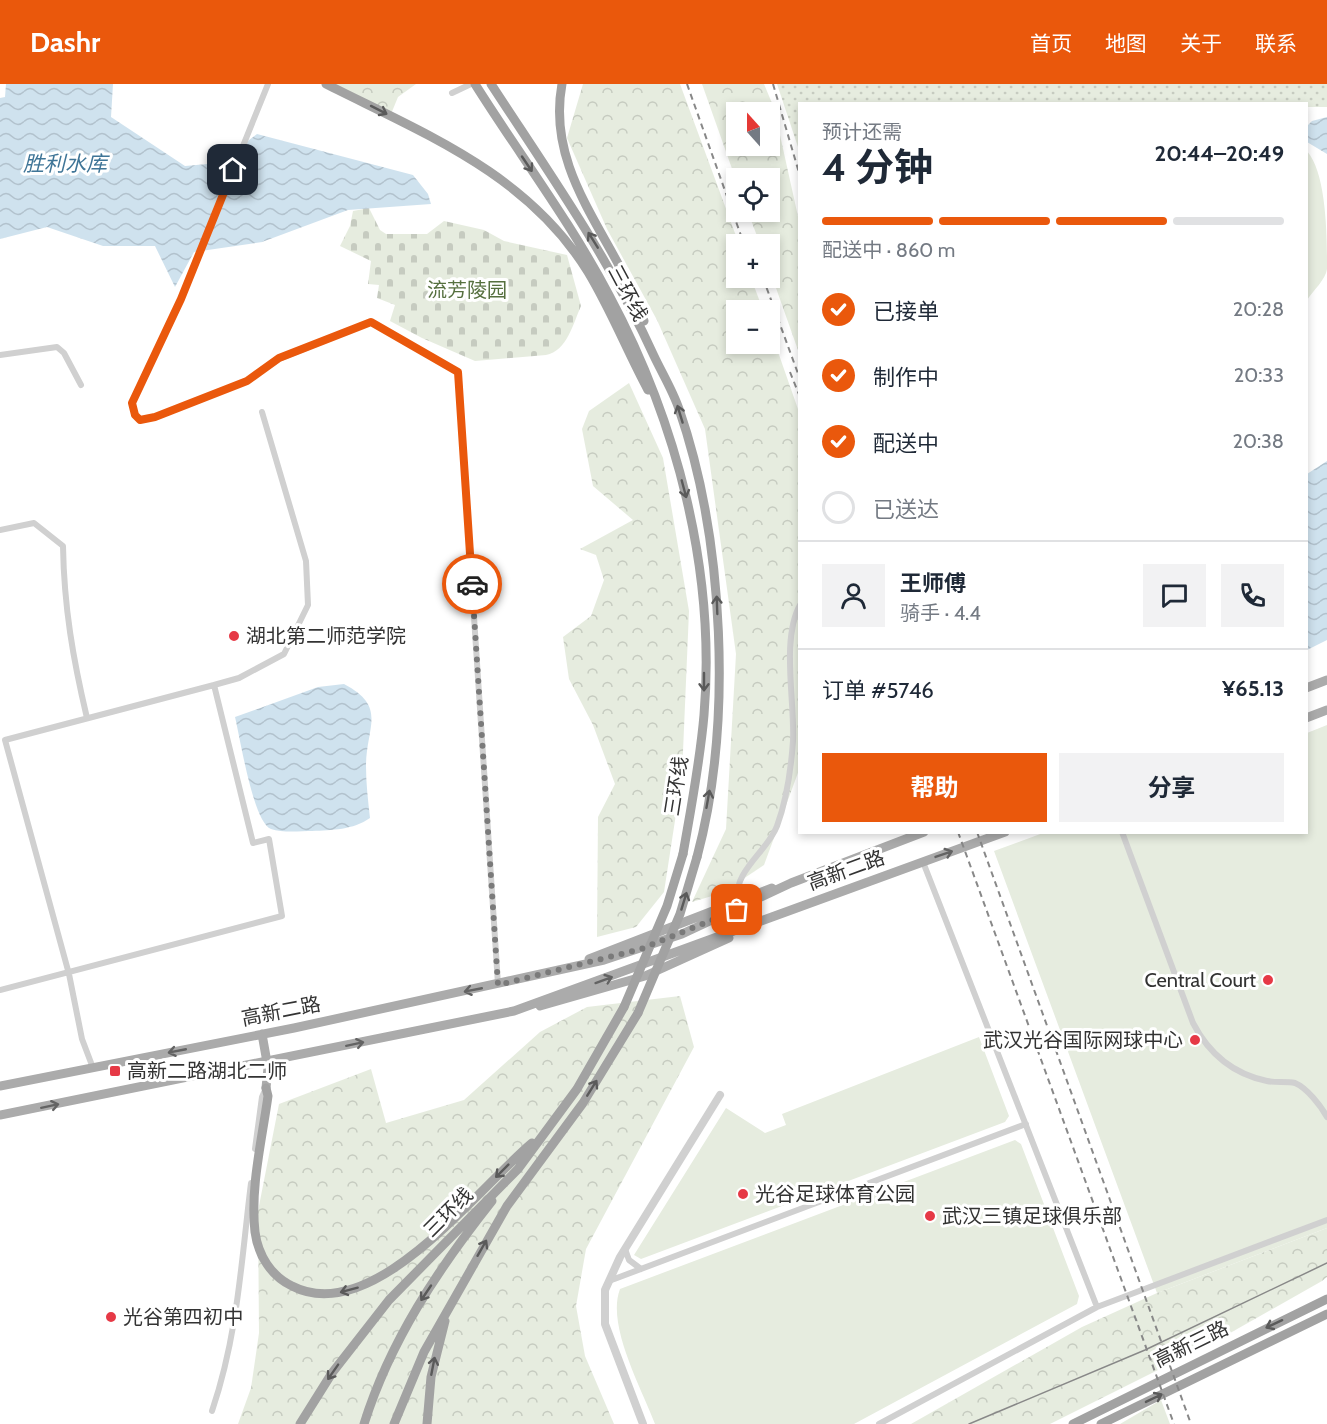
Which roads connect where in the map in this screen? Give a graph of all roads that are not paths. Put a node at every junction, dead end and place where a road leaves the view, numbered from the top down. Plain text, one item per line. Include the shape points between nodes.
1 (268, 84) edge
2 (327, 84) edge
3 (473, 84) edge
4 (491, 84) edge
5 (562, 84) edge
6 (452, 93) dead end
7 (0, 355) edge
8 (658, 363) junction
9 (81, 385) dead end
10 (262, 412) dead end
11 (664, 421) junction
12 (0, 530) edge
13 (798, 608) edge
14 (1327, 680) edge
15 (214, 685) junction
16 (1308, 687) edge
17 (1327, 710) edge
18 (1308, 717) edge
19 (87, 718) junction
20 (919, 834) edge
21 (1000, 834) edge
22 (1123, 834) edge
23 (923, 862) junction
24 (791, 883) junction
25 (738, 901) junction
26 (569, 968) junction
27 (69, 974) junction
28 (498, 985) junction
29 (0, 990) edge
30 (261, 1034) junction
31 (267, 1062) junction
32 (93, 1068) junction
33 (0, 1086) edge
34 (266, 1088) junction
35 (720, 1095) dead end
36 (0, 1115) edge
37 (1327, 1117) edge
38 (1026, 1124) junction
39 (545, 1132) junction
40 (518, 1169) junction
41 (1327, 1220) edge
42 (625, 1249) junction
43 (642, 1269) junction
44 (608, 1281) junction
45 (453, 1299) junction
46 (1327, 1299) edge
47 (1097, 1307) junction
48 (1327, 1314) edge
49 (411, 1381) junction
50 (212, 1412) dead end
51 (300, 1424) edge
52 (364, 1424) edge
53 (394, 1424) edge
54 (399, 1424) edge
55 (427, 1424) edge
56 (643, 1424) edge
57 (879, 1424) edge
58 (1072, 1424) edge
59 (1101, 1424) edge

1 - 28 street via 181,299 132,403 135,415 140,420 155,417 247,381 279,358 371,322 458,372
2 -> 11 highway via 484,166 537,208 588,271
3 - 6 street
3 -> 11 highway, 三环线 via 569,226 609,294
8 -> 4 highway, 三环线 via 612,270
5 - 8 highway via 559,129 565,161 639,307
7 - 9 street via 57,346
45 -> 8 highway, 三环线, bridge via 507,1206 583,1103 638,1013 680,914 697,856 711,786 719,687 716,592 703,498 679,408
10 - 15 street via 306,561 308,604 284,654 239,678
11 -> 39 highway, 三环线, bridge via 694,527 704,627 704,714 696,787 683,854 667,906 624,1006 577,1089
12 - 19 street via 34,523 63,546 69,642
13 - 25 street via 791,634 793,740 786,798 776,829 738,885
14 - 16 main road
15 - 19 street
15 - 27 street via 253,843 269,839 282,916
17 - 18 main road
19 - 27 street via 5,740
20 - 24 main road, 高新二路
23 -> 21 main road, 高新二路
22 - 37 street via 1202,1039 1226,1064 1246,1076 1295,1083
31 -> 23 main road, 高新二路 via 514,1011
23 - 38 street
24 - 25 main road, 高新二路
24 - 26 main road, 高新二路 via 682,934
25 - 26 main road, 高新二路
26 - 28 main road, 高新二路
27 - 29 street
27 - 32 street via 82,1039
28 -> 30 main road, 高新二路
30 - 31 main road
30 -> 32 main road, 高新二路
31 - 34 main road
36 -> 31 main road, 高新二路
32 - 33 main road, 高新二路
39 -> 34 highway via 449,1222 387,1273 357,1288 314,1294 279,1278 258,1246 255,1200
34 - 50 street via 253,1166 237,1320
35 - 42 street
38 - 43 street
38 - 47 street
39 - 40 highway, 三环线
40 -> 51 highway, 三环线 via 420,1266 359,1336
40 -> 52 highway via 458,1245 421,1301 385,1367
41 - 47 street
42 - 43 street via 629,1260
42 - 44 street
43 - 44 street
44 - 56 street via 605,1324
45 - 49 highway, 三环线
55 -> 45 highway via 435,1356
46 -> 58 highway, 高新三路
47 - 57 street
59 -> 48 highway, 高新三路
49 - 53 highway, 三环线
49 - 54 highway

